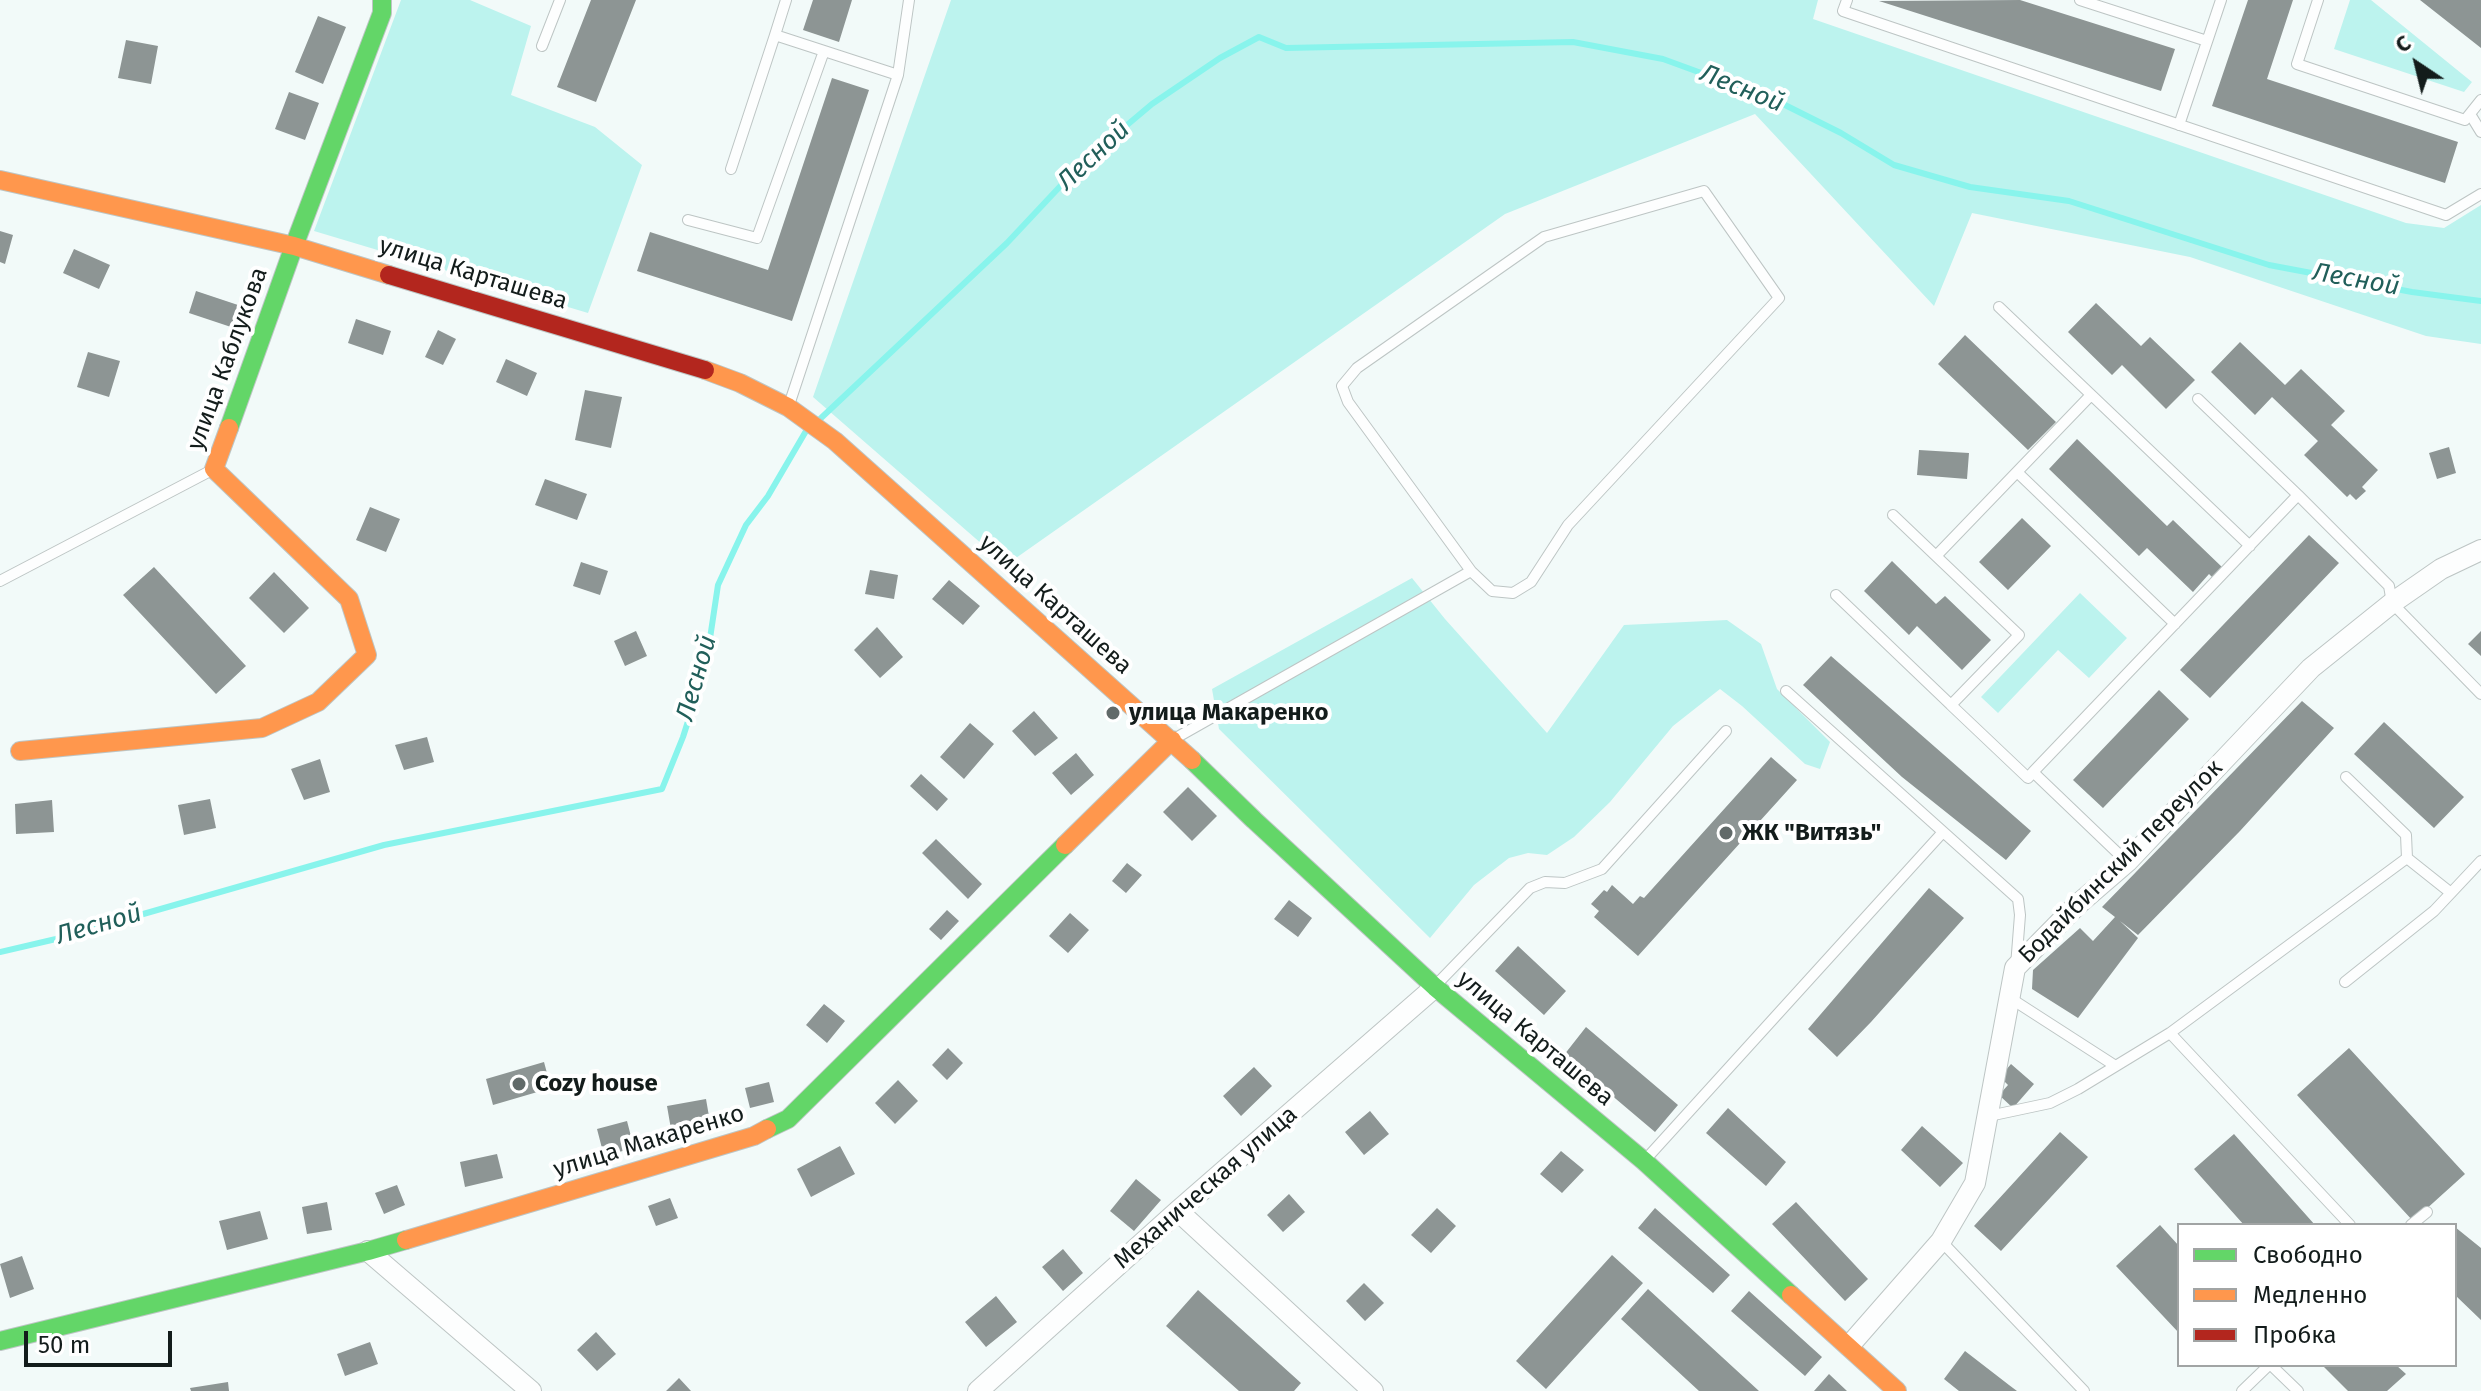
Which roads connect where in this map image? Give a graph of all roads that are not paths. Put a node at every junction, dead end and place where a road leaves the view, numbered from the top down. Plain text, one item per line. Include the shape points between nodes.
1 (382, 0) edge
2 (560, 0) edge
3 (786, 0) edge
4 (909, 0) edge
5 (1847, 0) edge
6 (2080, 0) edge
7 (2221, 0) edge
8 (2318, 0) edge
9 (775, 35) junction
10 (2207, 41) junction
11 (542, 46) dead end
12 (824, 51) junction
13 (898, 75) junction
14 (2481, 100) edge
15 (2470, 114) junction
16 (2179, 125) junction
17 (2481, 132) edge
18 (731, 169) dead end
19 (0, 180) edge
20 (2481, 194) edge
21 (688, 220) dead end
22 (294, 246) junction
23 (1999, 307) dead end
24 (2091, 395) junction
25 (2198, 399) dead end
26 (788, 407) junction
27 (214, 469) junction
28 (2017, 472) junction
29 (2298, 495) junction
30 (1893, 515) dead end
31 (2250, 546) junction
32 (2481, 550) edge
33 (1936, 556) junction
34 (1471, 571) junction
35 (0, 581) edge
36 (1836, 595) dead end
37 (2392, 603) junction
38 (2175, 624) junction
39 (1786, 691) dead end
40 (2481, 694) edge
41 (1951, 705) junction
42 (1726, 731) dead end
43 (1172, 740) junction
44 (20, 751) dead end
45 (2033, 772) junction
46 (2346, 777) dead end
47 (1943, 832) junction
48 (2407, 858) junction
49 (2481, 861) edge
50 (2127, 862) junction
51 (2451, 893) junction
52 (2015, 968) junction
53 (2345, 982) dead end
54 (1435, 987) junction
55 (2010, 998) junction
56 (2170, 1033) junction
57 (2114, 1065) junction
58 (1989, 1116) junction
59 (1644, 1161) junction
60 (1178, 1211) junction
61 (2427, 1212) dead end
62 (2348, 1223) edge
63 (2413, 1223) edge
64 (1941, 1241) junction
65 (368, 1251) junction
66 (0, 1341) edge
67 (1849, 1346) junction
68 (2268, 1367) edge
69 (2272, 1367) edge
70 (531, 1391) edge
71 (978, 1391) edge
72 (1373, 1391) edge
73 (1897, 1391) edge
74 (2084, 1391) edge
75 (2242, 1391) edge
76 (2298, 1391) edge

1 - 22 street, улица Каблукова via 382,13
2 - 11 lane
3 - 9 lane
4 - 13 lane
5 - 16 lane via 1843,11
6 - 10 lane
7 - 10 lane
8 - 15 lane via 2297,64 2465,120
9 - 12 lane
9 - 18 lane
10 - 16 lane
12 - 13 lane
12 - 21 lane via 757,238
13 - 26 lane
14 - 15 lane
15 - 17 lane
16 - 20 lane via 2446,215
19 - 22 street, улица Карташева
22 - 26 street, улица Карташева via 702,369
22 - 27 street, улица Каблукова
23 - 24 lane
24 - 28 lane
24 - 31 lane
25 - 29 lane
26 - 43 street, улица Карташева via 835,441
27 - 35 lane
27 - 44 street, улица Каблукова via 349,599 367,655 318,702 262,728
28 - 33 lane
28 - 38 lane
29 - 31 lane
29 - 37 lane via 2389,586
30 - 33 lane
31 - 38 lane
32 - 37 street, Бодайбинский переулок via 2441,569
33 - 41 lane via 2019,635
34 - 34 lane via 1492,591 1513,593 1531,582 1568,525 1779,298 1704,191 1544,237 1357,368 1342,386 1348,402
34 - 43 lane
36 - 41 lane
37 - 40 lane
37 - 50 street, Бодайбинский переулок via 2311,668
38 - 45 lane
39 - 47 lane
41 - 45 lane via 2028,778
42 - 54 lane via 1602,869 1565,883 1530,888
43 - 54 street, улица Карташева
43 - 65 street, улица Макаренко via 788,1119 754,1136
45 - 50 lane
46 - 48 lane via 2406,835
47 - 52 lane via 2018,899
47 - 59 lane
48 - 51 lane
48 - 56 lane
49 - 51 lane
50 - 52 street, Бодайбинский переулок
51 - 53 lane
52 - 55 street, Бодайбинский переулок
54 - 59 street, улица Карташева
54 - 60 street, Механическая улица
55 - 57 lane
55 - 58 street, Бодайбинский переулок
56 - 57 lane
56 - 62 lane
57 - 58 lane via 2050,1103
58 - 64 street, Бодайбинский переулок via 1975,1183
59 - 67 street, улица Карташева
60 - 71 street, Механическая улица
60 - 72 street
61 - 63 lane
64 - 67 street, Бодайбинский переулок
64 - 74 lane
65 - 66 street, улица Макаренко
65 - 70 street
67 - 73 street, улица Карташева
68 - 75 lane
69 - 76 lane

